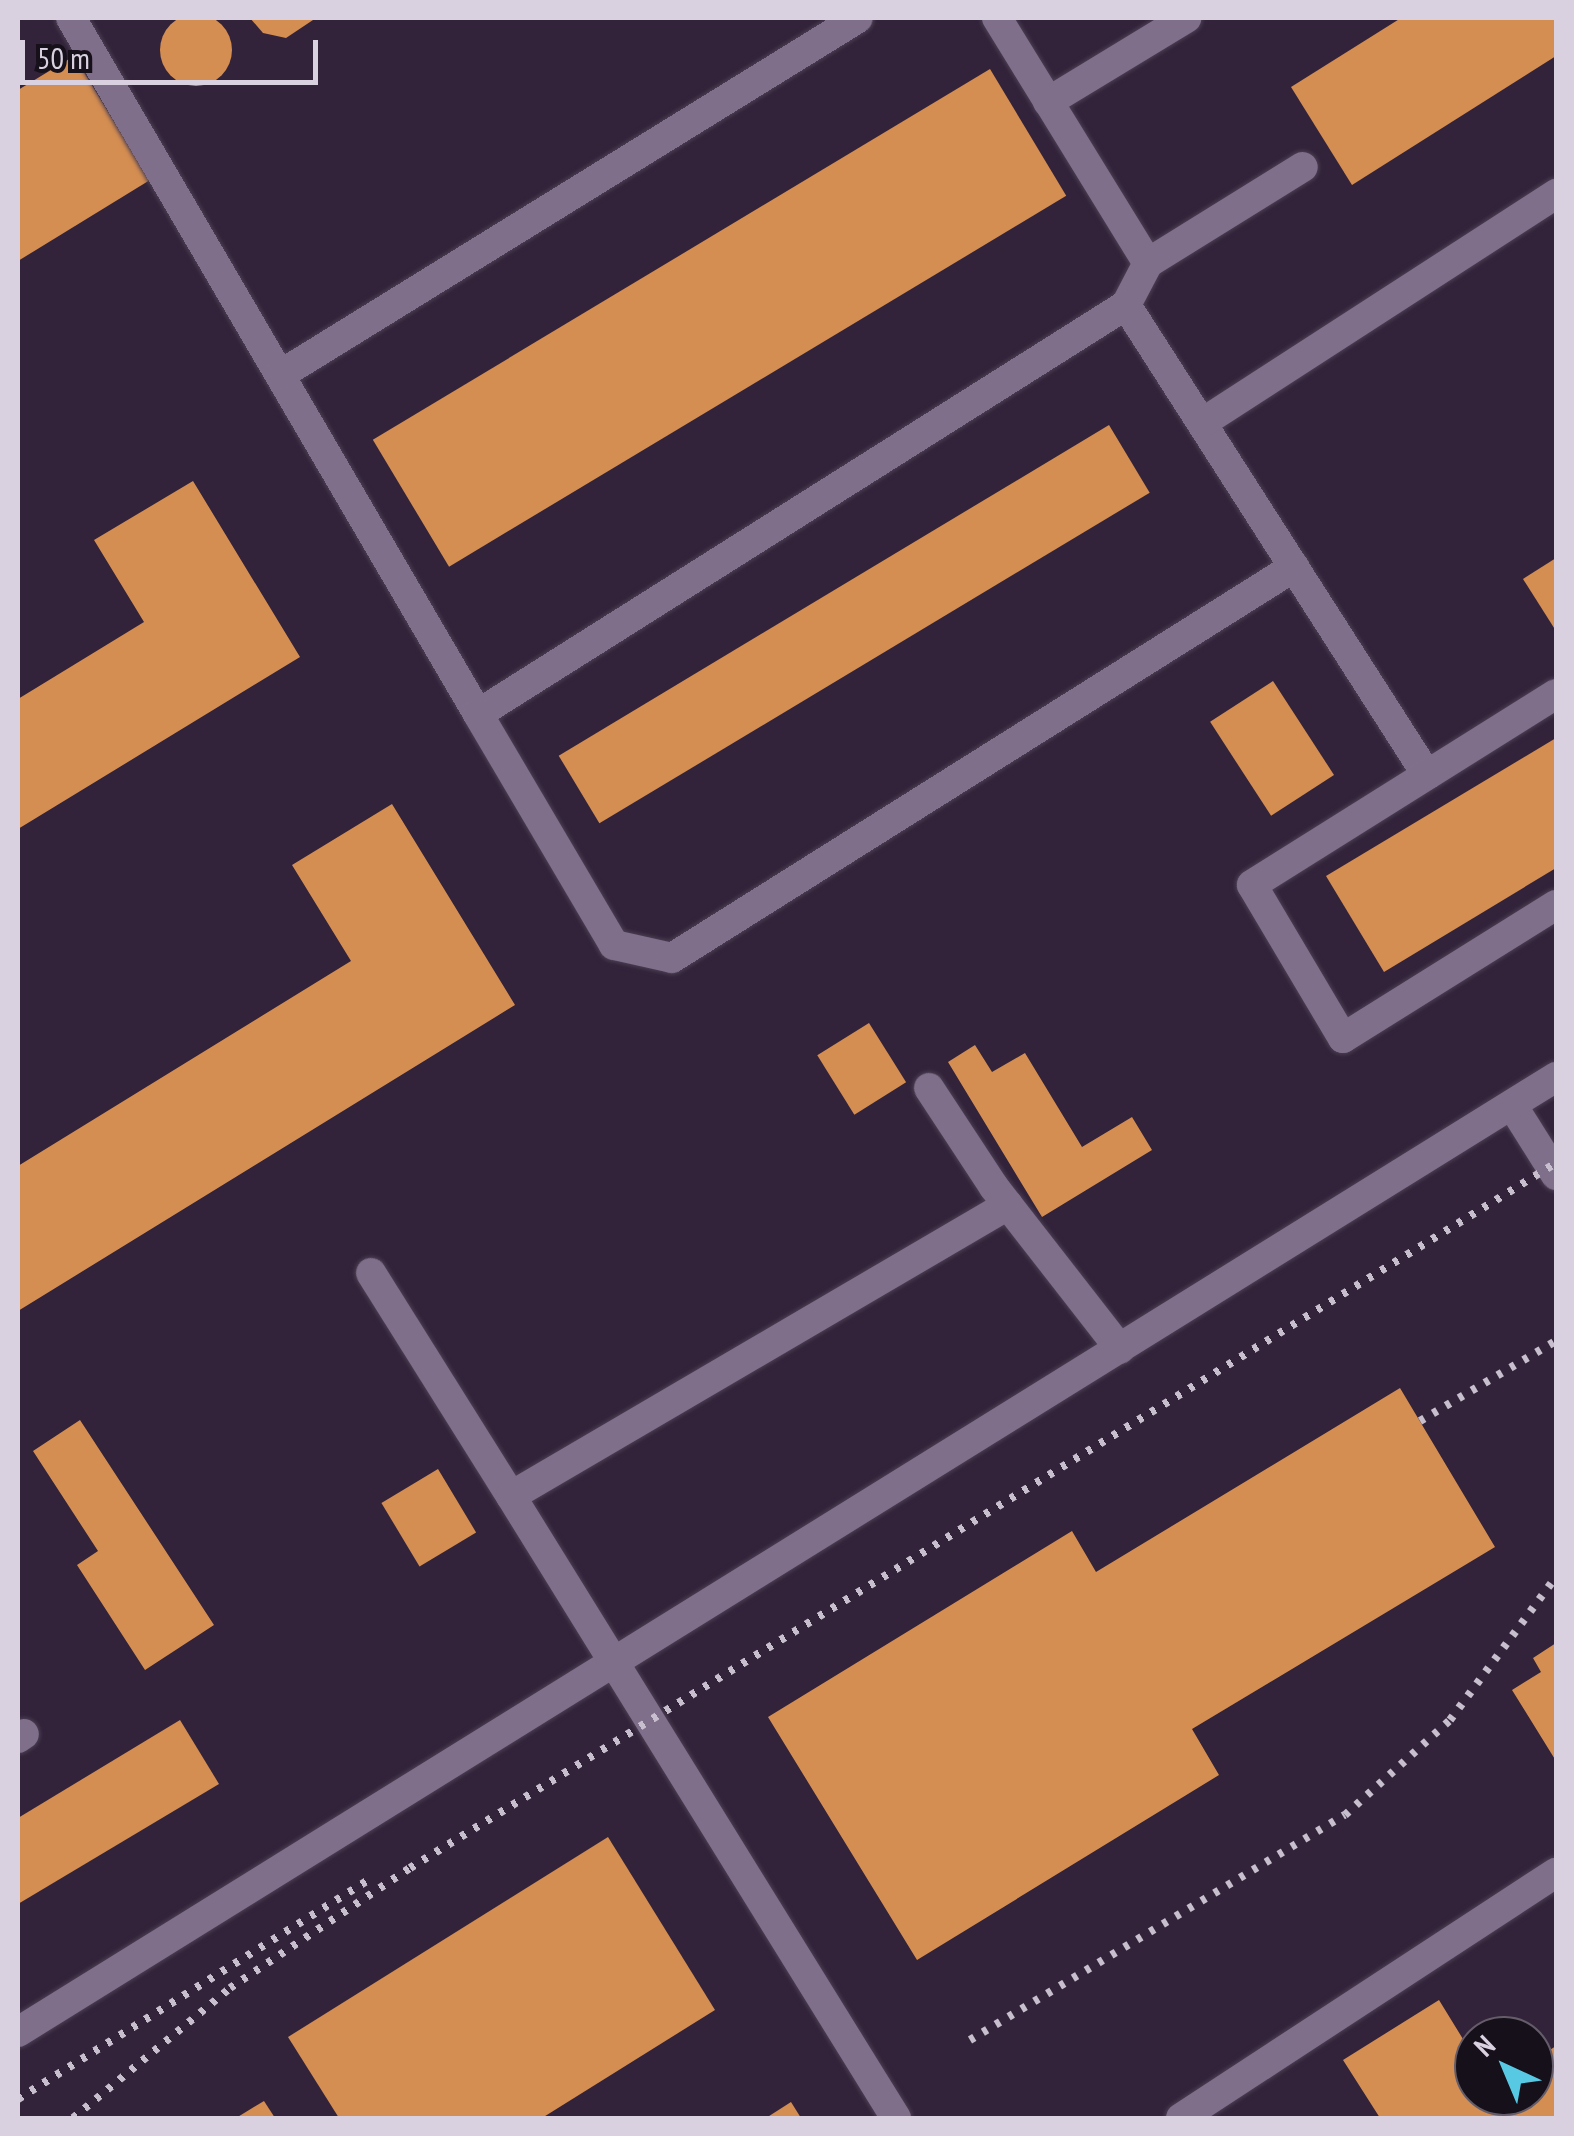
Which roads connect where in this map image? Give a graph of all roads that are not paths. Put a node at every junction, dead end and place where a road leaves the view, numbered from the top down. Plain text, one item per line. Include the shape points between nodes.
1 (71, 18) edge
2 (858, 18) edge
3 (996, 18) edge
4 (1186, 18) edge
5 (1048, 102) junction
6 (1302, 167) dead end
7 (1556, 194) edge
8 (1148, 264) junction
9 (1126, 305) junction
10 (280, 375) junction
11 (1202, 423) junction
12 (1294, 567) junction
13 (1556, 694) edge
14 (478, 714) junction
15 (1427, 775) junction
16 (1556, 904) edge
17 (1556, 1078) edge
18 (929, 1088) dead end
19 (1512, 1104) junction
20 (1556, 1176) edge
21 (1008, 1205) junction
22 (370, 1273) dead end
23 (1120, 1349) junction
24 (511, 1496) junction
25 (610, 1668) junction
26 (1556, 1873) edge
27 (18, 2032) edge
28 (896, 2118) edge
29 (1182, 2118) edge

1 - 10 lane
2 - 10 lane
3 - 5 lane
4 - 5 lane
5 - 8 lane
6 - 8 lane
7 - 11 lane
8 - 9 lane
9 - 11 lane
9 - 14 lane
10 - 14 lane
11 - 12 lane
12 - 14 lane via 672,958 614,945
12 - 15 lane
13 - 15 lane
15 - 16 lane via 1252,884 1343,1038
17 - 19 lane
18 - 21 lane
19 - 20 lane
19 - 23 lane
21 - 23 lane
21 - 24 lane
22 - 24 lane
23 - 25 lane
24 - 25 lane
25 - 27 lane
25 - 28 lane
26 - 29 lane

